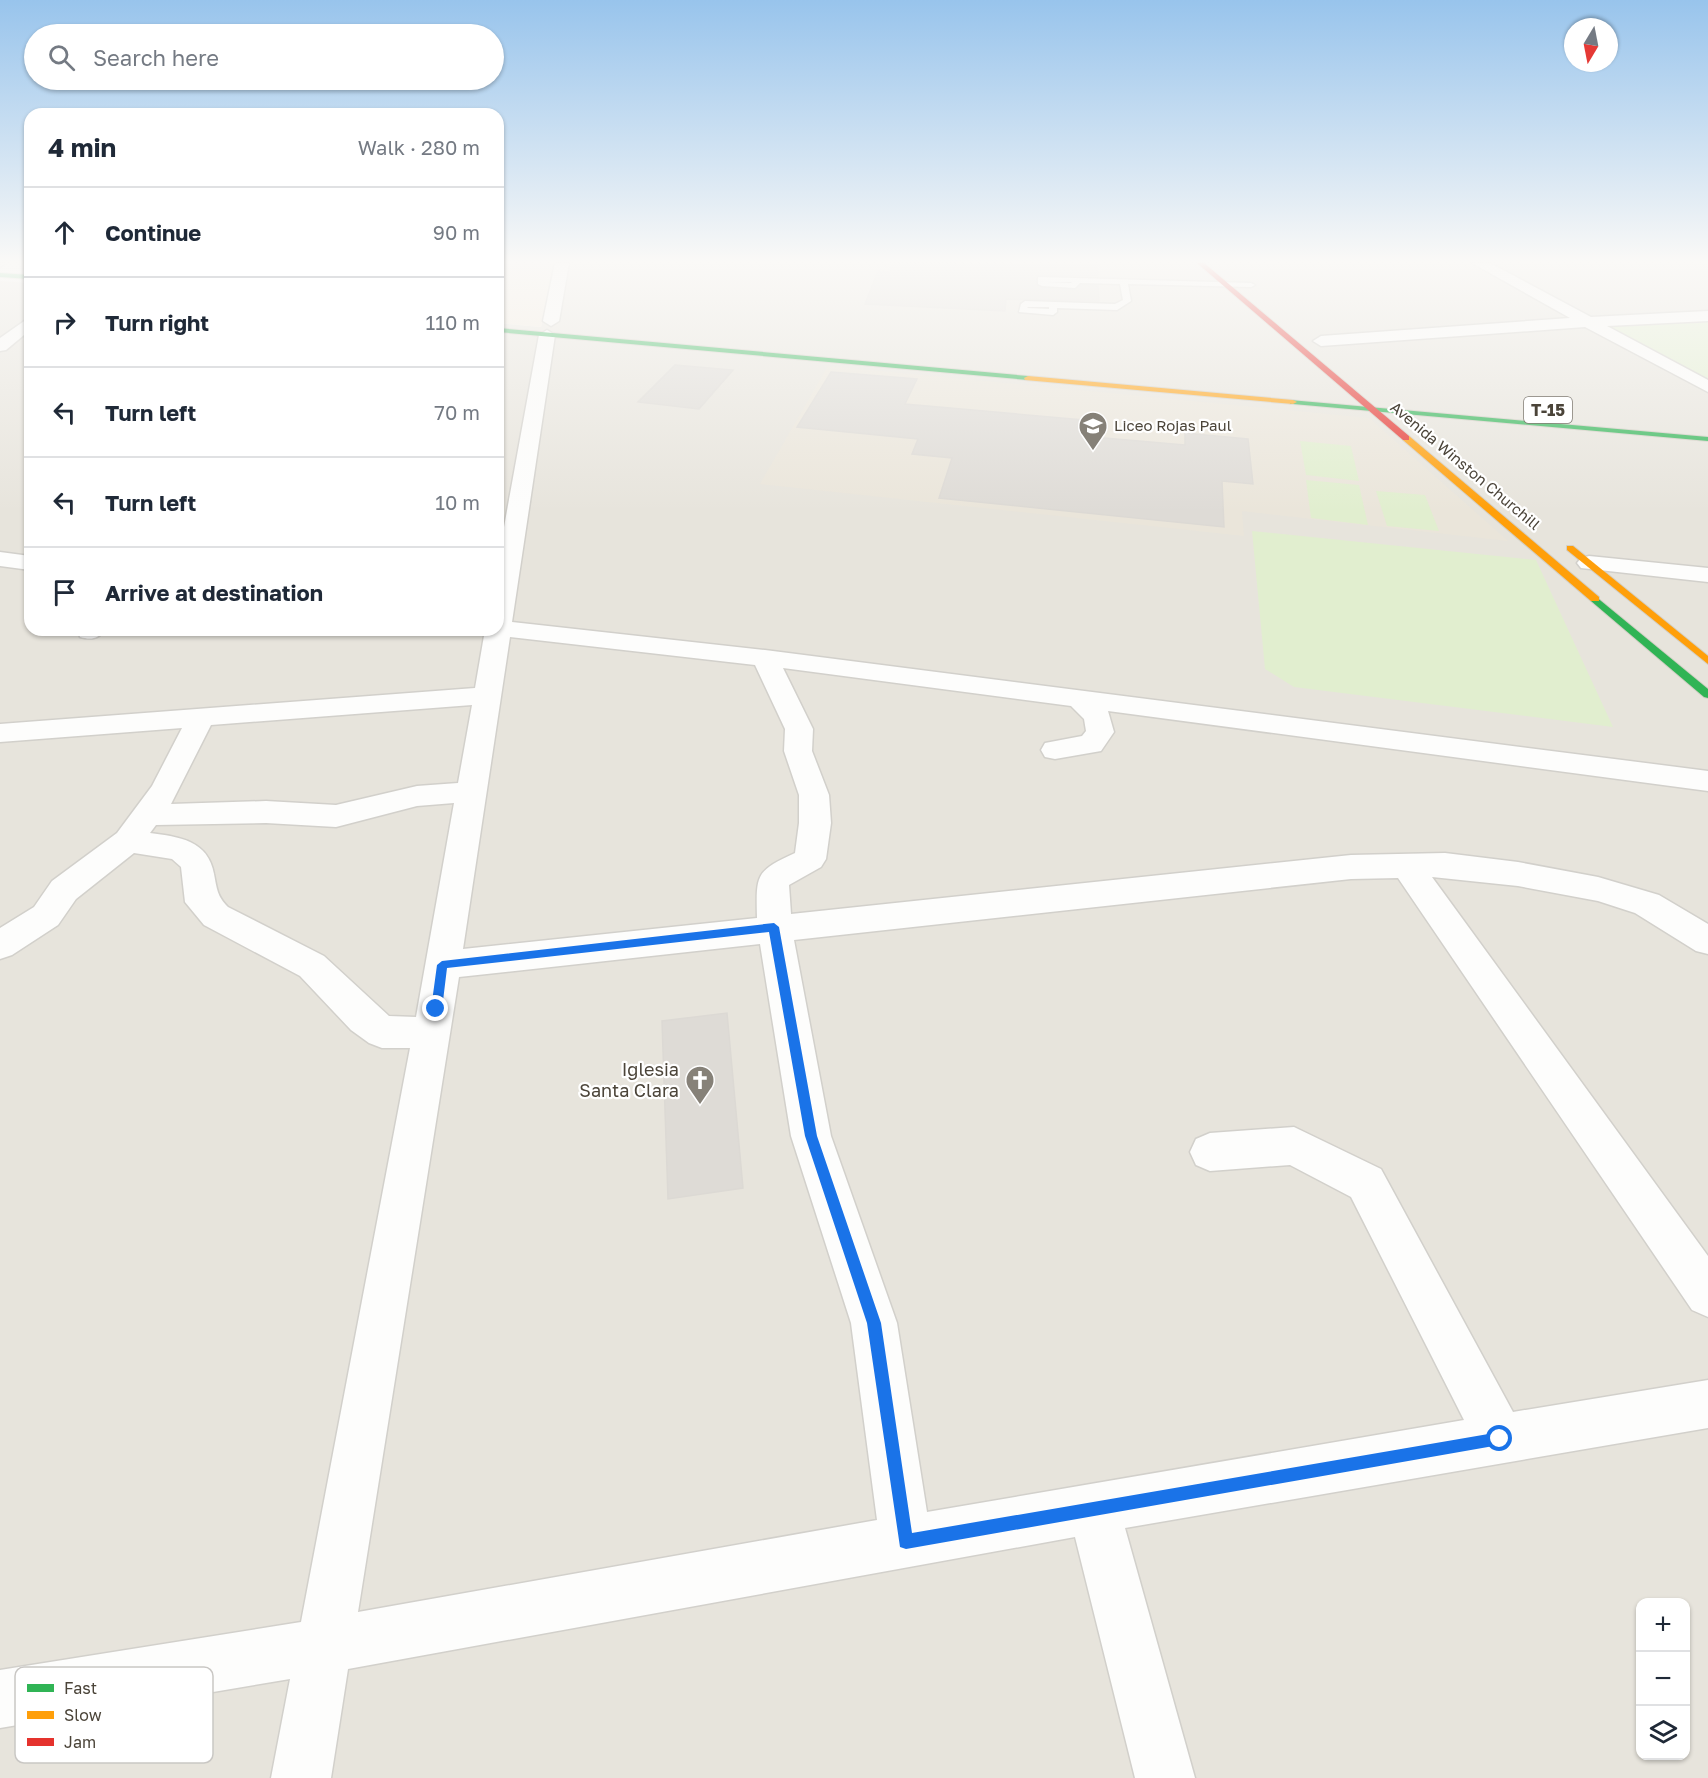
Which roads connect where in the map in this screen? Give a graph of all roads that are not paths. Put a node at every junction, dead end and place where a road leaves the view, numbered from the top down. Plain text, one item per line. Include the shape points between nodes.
1 (546, 346) edge
2 (727, 346) edge
3 (771, 346) edge
4 (1298, 346) edge
5 (1326, 346) edge
6 (1632, 346) edge
7 (1338, 355) dead end
8 (1708, 387) edge
9 (1353, 393) junction
10 (1389, 397) junction
11 (1460, 402) dead end
12 (1373, 411) junction
13 (1407, 413) junction
14 (1425, 428) dead end
15 (1708, 439) edge
16 (1561, 540) dead end
17 (0, 559) edge
18 (24, 562) edge
19 (1588, 563) junction
20 (1708, 575) edge
21 (504, 594) edge
22 (504, 630) edge
23 (497, 636) edge
24 (765, 658) junction
25 (1708, 661) edge
26 (487, 695) junction
27 (1708, 695) edge
28 (1078, 698) junction
29 (201, 717) junction
30 (0, 733) edge
31 (1055, 750) dead end
32 (1708, 781) edge
33 (471, 792) junction
34 (137, 828) junction
35 (1406, 865) junction
36 (774, 927) junction
37 (1708, 941) edge
38 (0, 945) edge
39 (442, 965) junction
40 (432, 1033) junction
41 (1210, 1152) dead end
42 (1708, 1294) edge
43 (1708, 1404) edge
44 (1500, 1439) junction
45 (1094, 1508) junction
46 (906, 1542) junction
47 (322, 1646) junction
48 (194, 1667) edge
49 (15, 1697) edge
50 (0, 1699) edge
51 (301, 1778) edge
52 (1165, 1778) edge

1 - 21 street
2 - 12 main road, T-15
3 - 9 main road, T-15
4 - 9 main road, Avenida Winston Churchill
5 - 7 main road
6 - 8 street
9 - 10 main road, T-15
9 - 12 main road, Avenida Winston Churchill
10 - 11 main road, T-15
10 - 13 main road, Avenida Winston Churchill
12 - 13 main road, T-15
12 - 27 main road, Avenida Winston Churchill
13 - 14 main road, Avenida Winston Churchill
13 - 15 main road, T-15
16 - 19 main road, Avenida Winston Churchill
17 - 18 street
19 - 20 street
19 - 25 main road, Avenida Winston Churchill
22 - 24 street
23 - 26 street
24 - 28 street
24 - 36 street via 799,729 798,751 814,795 815,823 810,859 779,874 773,885
26 - 29 street
26 - 33 street
28 - 31 street via 1097,716 1100,732 1091,744
28 - 32 street
29 - 30 street
29 - 34 street via 165,790
33 - 34 street via 417,796 336,816 266,813
33 - 39 street
34 - 38 street via 64,890 46,916
34 - 40 street via 181,849 196,862 202,902 216,916 312,966 382,1032
35 - 36 street via 1351,867
35 - 37 street via 1518,874 1598,889 1647,904
35 - 42 street
36 - 39 street
36 - 46 street via 811,1136 874,1323
39 - 40 street
40 - 47 street
41 - 44 street via 1294,1146 1366,1183
43 - 44 street
44 - 45 street
45 - 46 street
45 - 52 street
46 - 47 street
47 - 48 street
47 - 51 street
49 - 50 street

